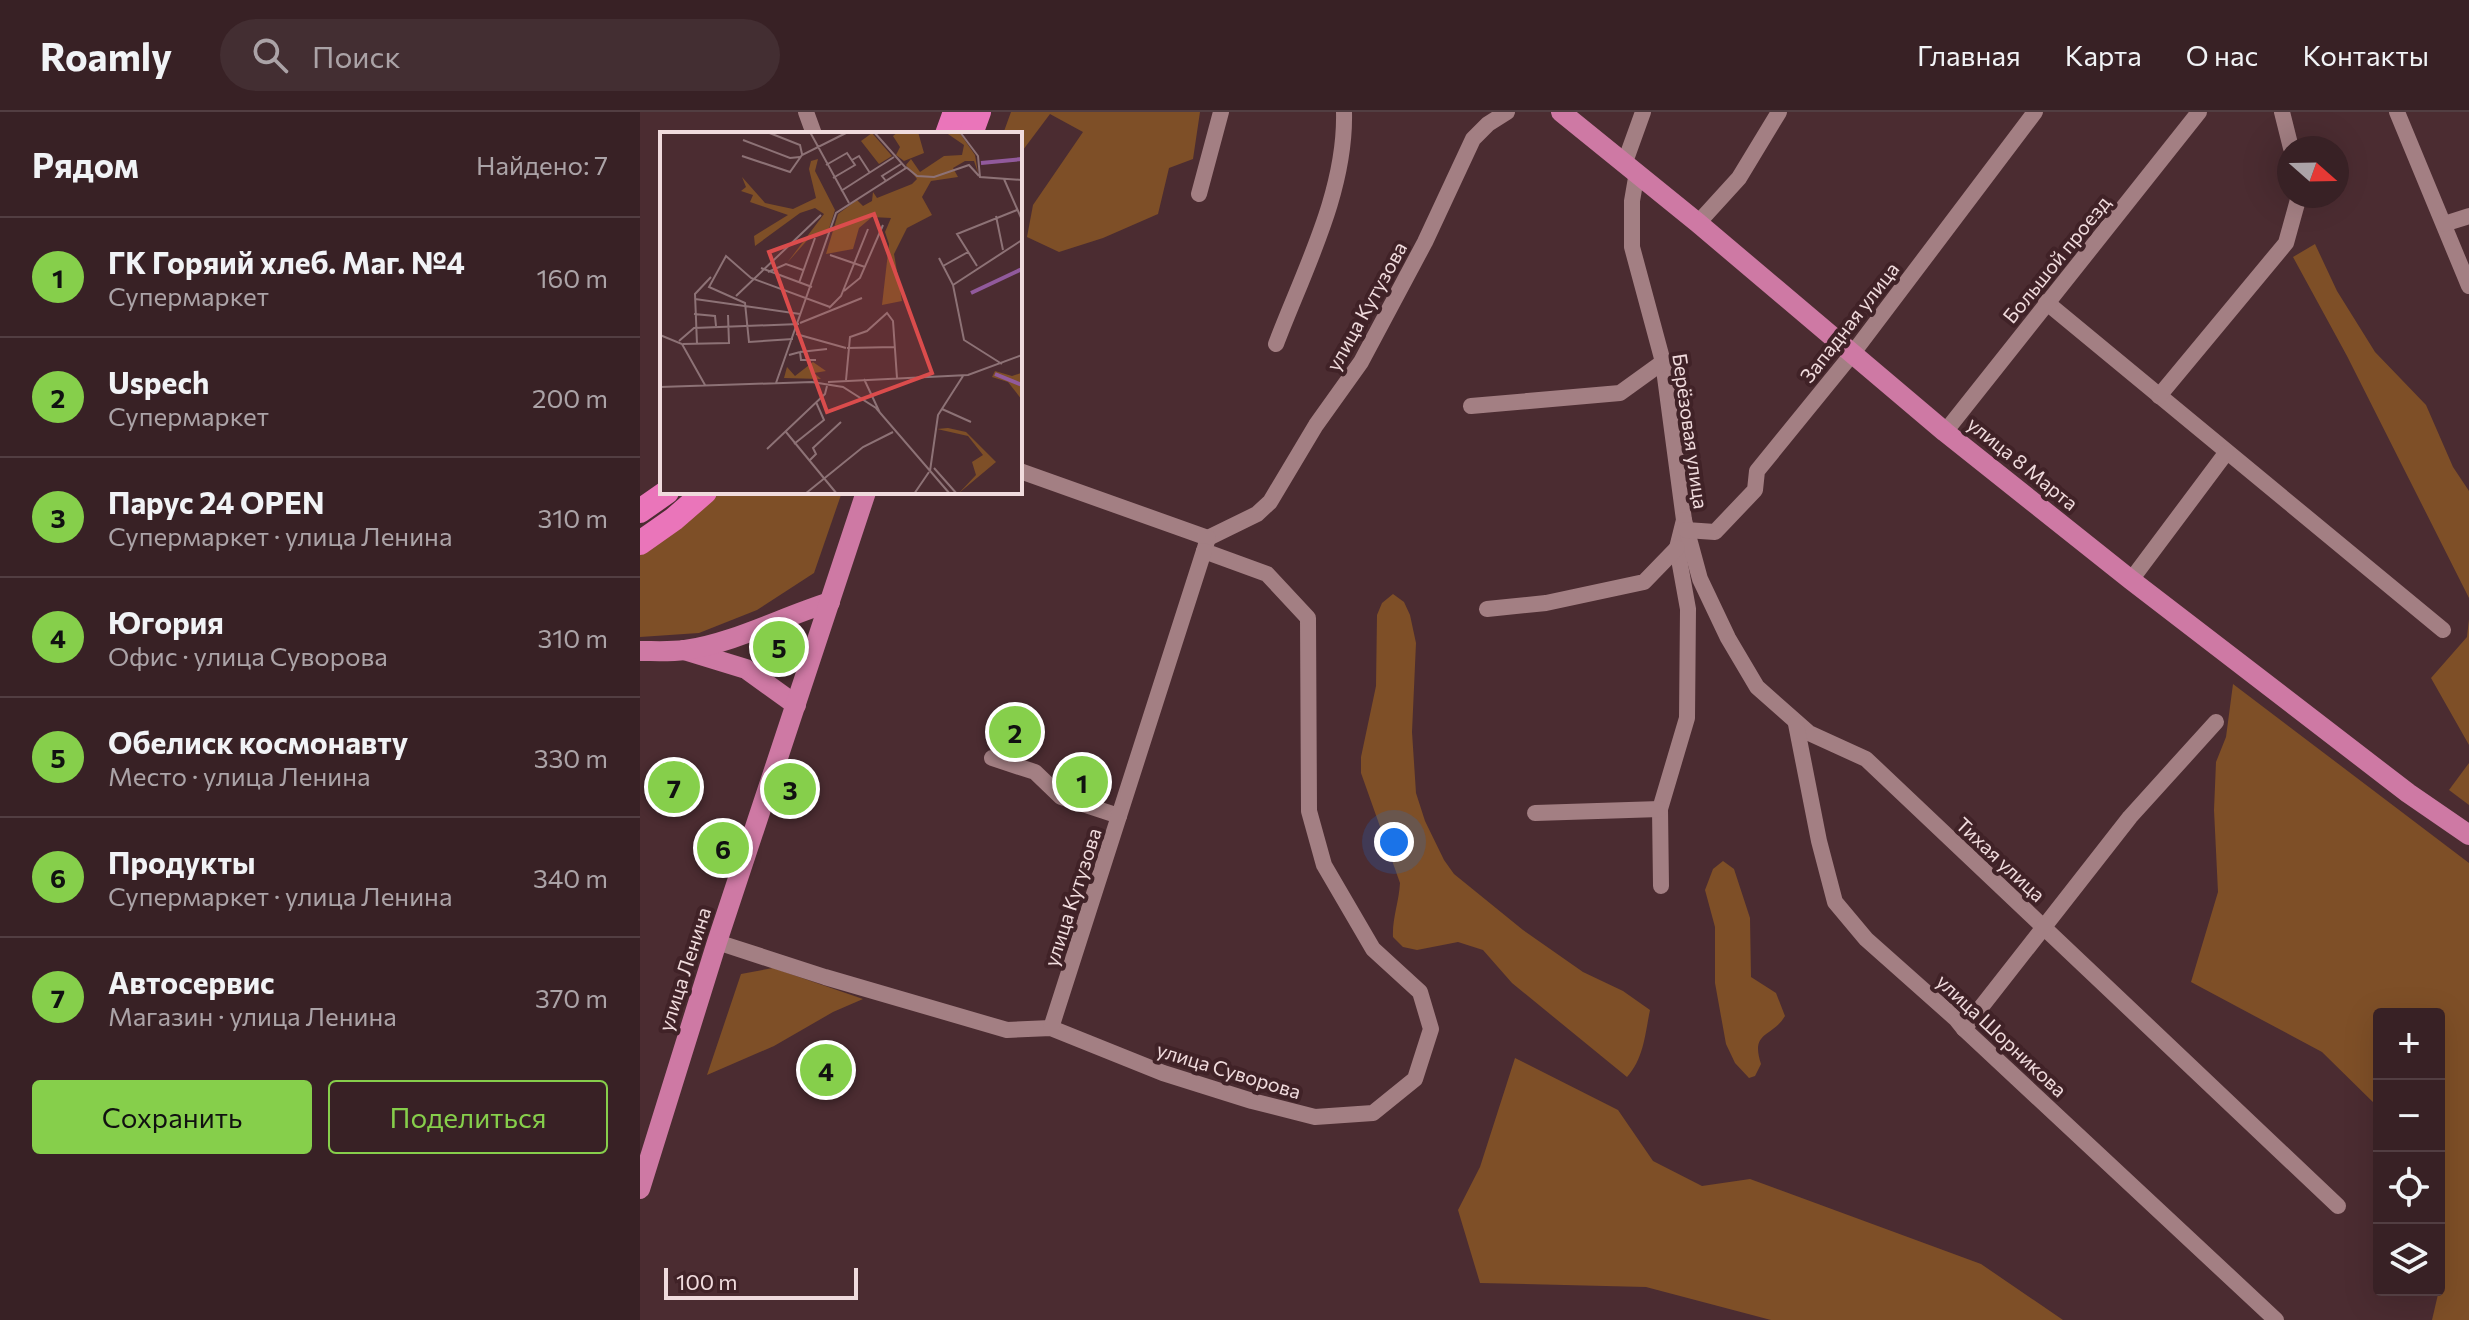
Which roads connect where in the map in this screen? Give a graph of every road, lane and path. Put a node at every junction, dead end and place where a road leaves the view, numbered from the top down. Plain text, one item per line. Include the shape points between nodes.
1 (806, 112) edge
2 (955, 112) edge
3 (979, 112) edge
4 (1221, 112) edge
5 (1344, 112) edge
6 (1507, 112) edge
7 (1561, 112) edge
8 (1643, 112) edge
9 (1779, 112) edge
10 (2035, 112) edge
11 (2199, 112) edge
12 (2282, 112) edge
13 (2397, 112) edge
14 (813, 132) edge
15 (948, 132) edge
16 (972, 132) edge
17 (2288, 136) edge
18 (1631, 167) junction
19 (1199, 194) dead end
20 (2296, 208) edge
21 (2469, 216) edge
22 (1698, 223) junction
23 (2444, 224) junction
24 (2469, 286) edge
25 (2046, 302) junction
26 (1276, 344) dead end
27 (1853, 353) junction
28 (1663, 362) junction
29 (2159, 396) junction
30 (1471, 406) dead end
31 (1945, 432) junction
32 (2226, 453) junction
33 (1022, 472) edge
34 (664, 494) edge
35 (703, 494) edge
36 (865, 494) edge
37 (640, 511) edge
38 (1685, 525) junction
39 (640, 543) edge
40 (1206, 544) junction
41 (1677, 548) junction
42 (2131, 580) junction
43 (830, 602) junction
44 (1487, 609) dead end
45 (2443, 630) dead end
46 (745, 633) junction
47 (684, 650) junction
48 (640, 651) edge
49 (746, 669) junction
50 (796, 705) junction
51 (2216, 722) dead end
52 (1796, 724) junction
53 (992, 758) dead end
54 (1660, 809) junction
55 (1535, 813) dead end
56 (1119, 816) junction
57 (2469, 835) edge
58 (1661, 886) dead end
59 (2045, 927) junction
60 (717, 942) junction
61 (1051, 1028) junction
62 (1964, 1029) junction
63 (640, 1189) edge
64 (2338, 1206) dead end
65 (2276, 1320) edge

1 - 14 street
2 - 15 highway
3 - 16 highway
4 - 19 street
5 - 26 street via 1344,143 1327,211
6 - 40 street, улица Кутузова via 1473,139 1361,362 1270,502
7 - 18 main road, улица 8 Марта
8 - 18 street, Берёзовая улица
9 - 22 street via 1739,178
10 - 27 street, Западная улица
11 - 25 street, Большой проезд
12 - 17 street
13 - 23 street
18 - 22 main road, улица 8 Марта
18 - 28 street, Берёзовая улица via 1632,247
20 - 29 street via 2286,243
21 - 23 street
22 - 27 main road, улица 8 Марта
23 - 24 street
25 - 29 street
25 - 31 street, Большой проезд
27 - 31 main road, улица 8 Марта
27 - 38 street, Западная улица via 1757,471 1755,490 1715,532
28 - 30 street via 1620,393
28 - 38 street, Берёзовая улица
29 - 32 street
31 - 42 main road, улица 8 Марта
32 - 42 street
32 - 45 street
33 - 40 street
34 - 37 highway
35 - 39 highway
36 - 43 main road, улица Ленина
38 - 41 street, Берёзовая улица
38 - 52 street, Тихая улица via 1700,579 1728,638 1757,687
40 - 56 street, улица Кутузова
40 - 61 street, улица Суворова via 1267,574 1308,618 1309,811 1324,865 1373,949 1420,992 1431,1029 1415,1079 1373,1113 1315,1117 1163,1073
41 - 44 street via 1644,582 1546,603
41 - 54 street, Берёзовая улица via 1688,609 1687,718
42 - 57 main road, улица 8 Марта
43 - 46 main road
43 - 50 main road, улица Ленина
46 - 47 main road
46 - 49 main road via 738,649
47 - 48 main road
47 - 49 main road
49 - 50 main road
50 - 60 main road, улица Ленина
51 - 59 street via 2130,817
52 - 59 street, Тихая улица via 1866,759
52 - 62 street, улица Шорникова via 1835,902 1866,939
53 - 56 street via 1035,772 1061,797
54 - 55 street
54 - 58 street, Берёзовая улица
56 - 61 street, улица Кутузова
59 - 62 street
59 - 64 street, Тихая улица
60 - 61 street, улица Суворова via 1007,1030
60 - 63 main road, улица Ленина
62 - 65 street, улица Шорникова

